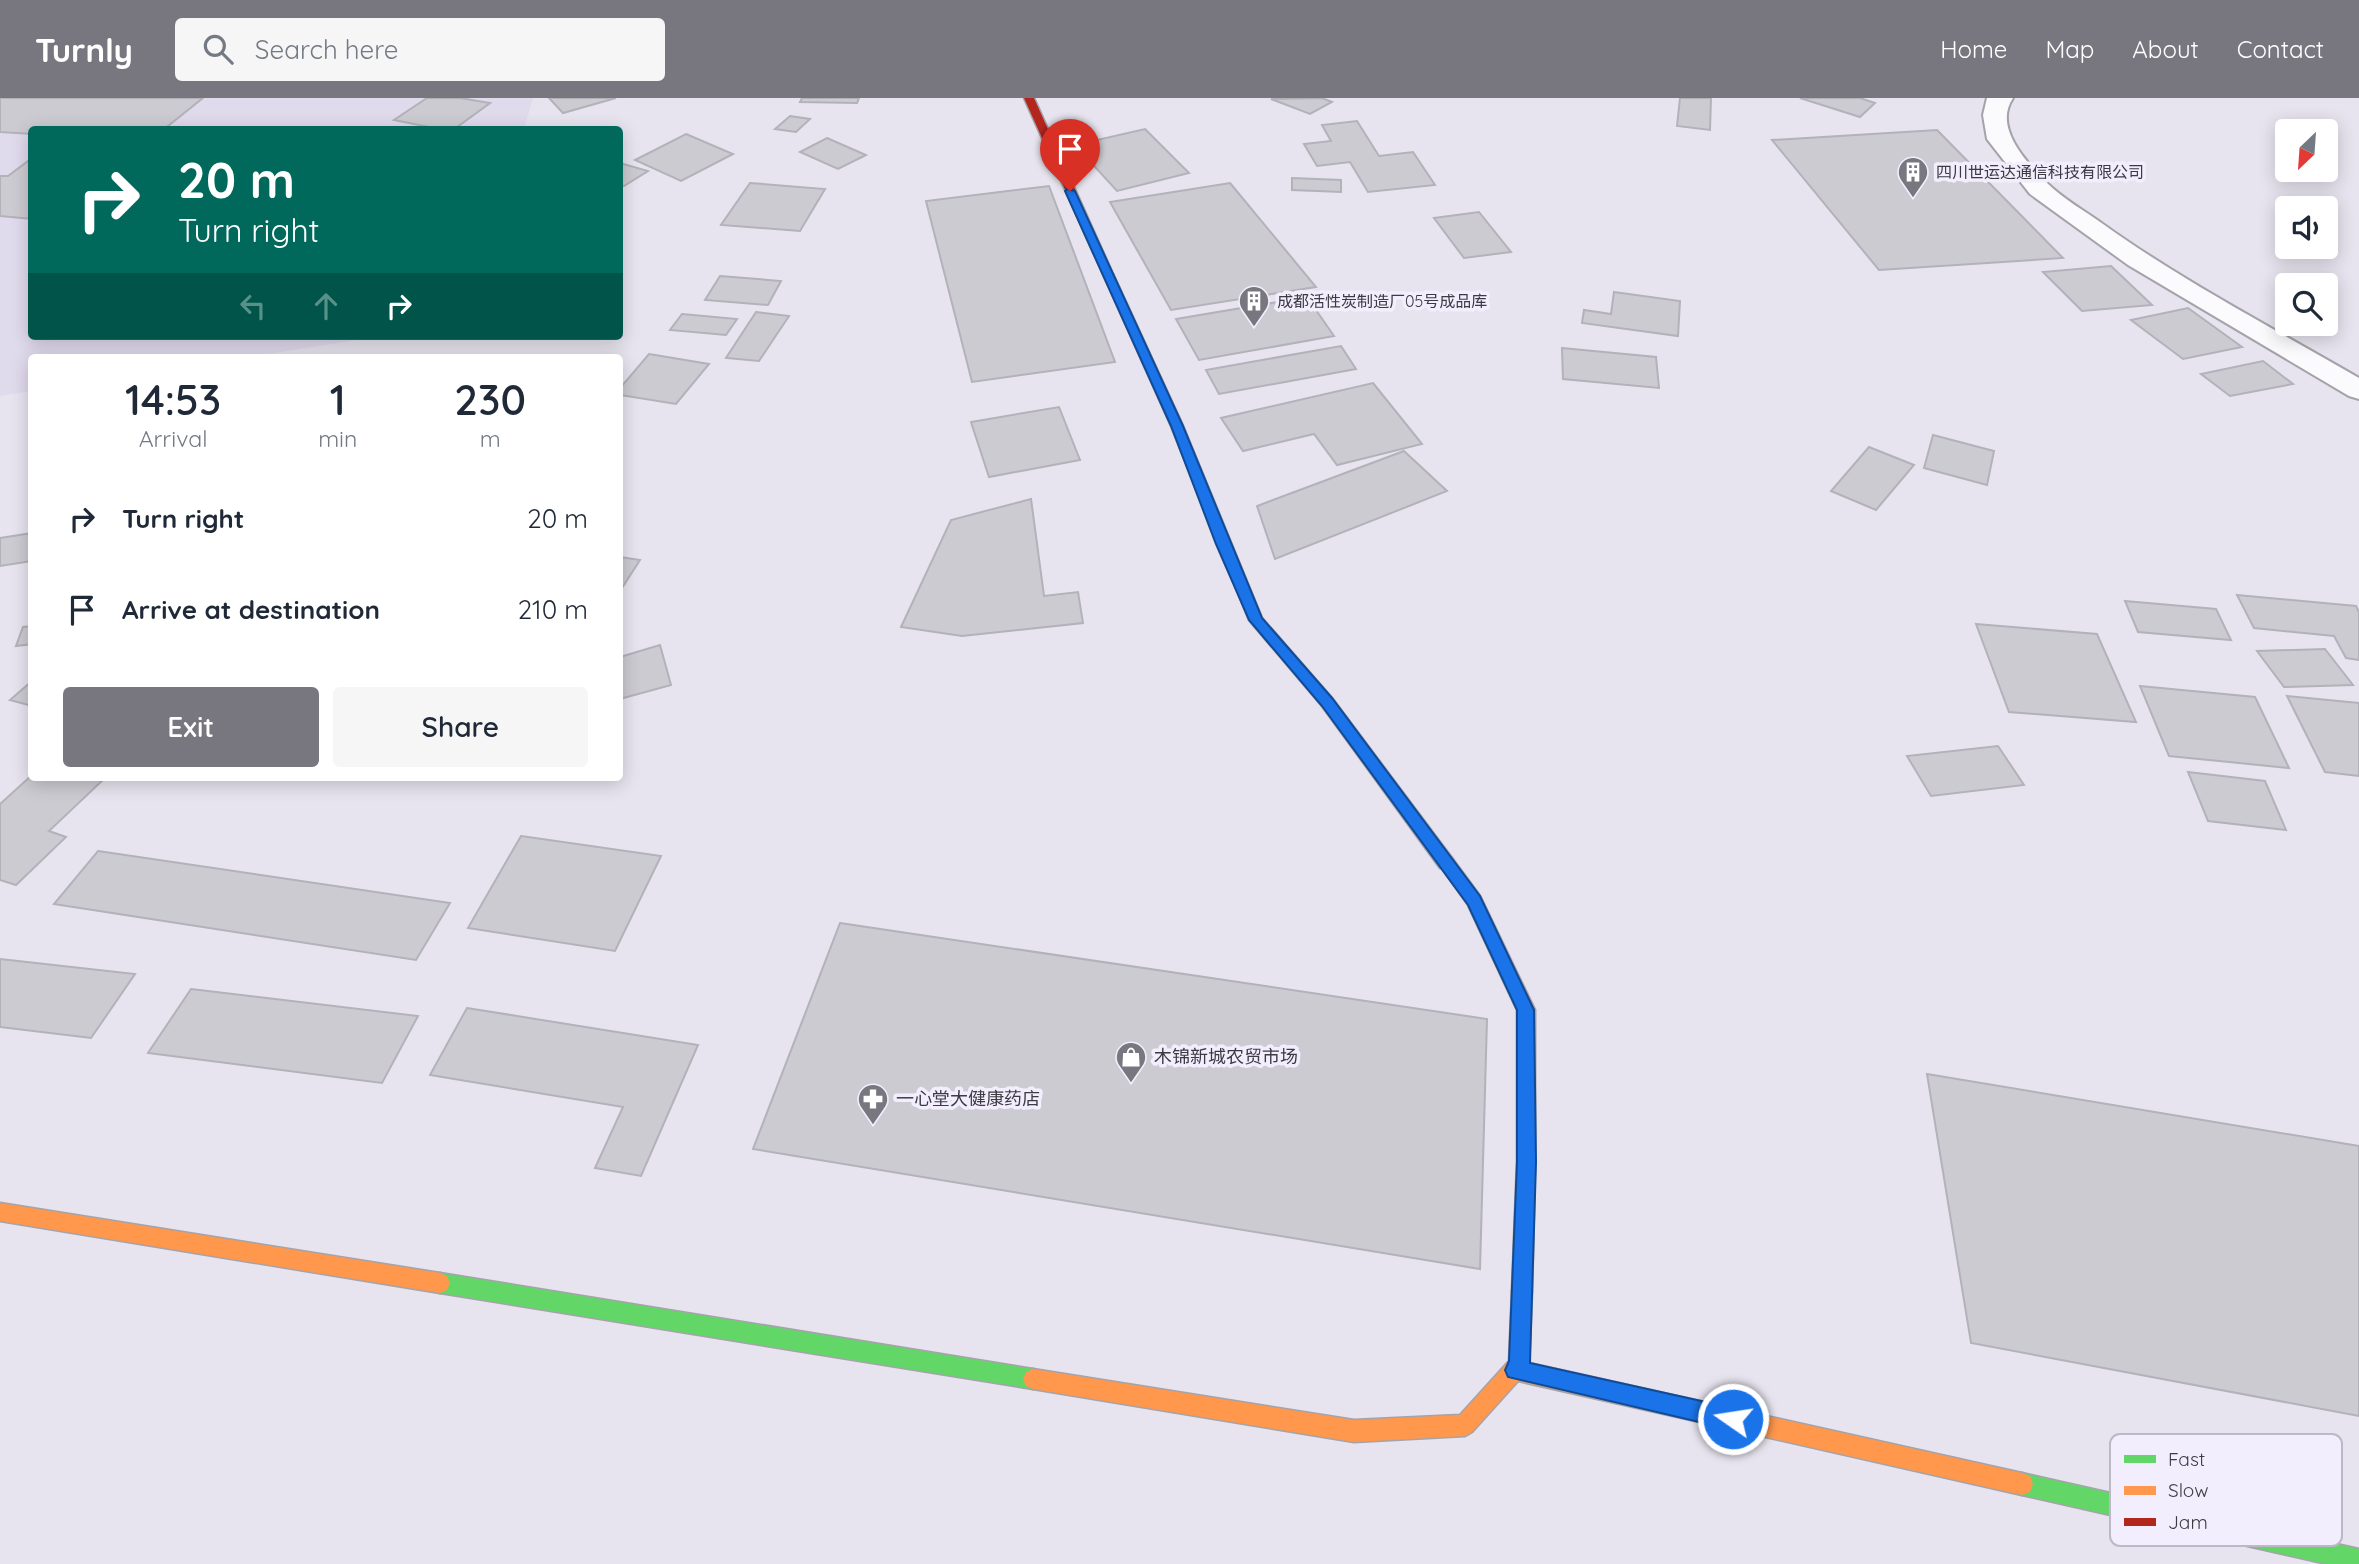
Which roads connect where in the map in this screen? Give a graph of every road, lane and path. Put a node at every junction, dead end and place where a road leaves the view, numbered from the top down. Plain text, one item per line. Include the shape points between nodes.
1 (1029, 98) edge
2 (2002, 98) edge
3 (2359, 390) edge
4 (0, 1212) edge
5 (1515, 1370) junction
6 (2110, 1504) edge
7 (2297, 1546) edge
8 (2359, 1560) edge

1 - 5 street via 1177,426 1256,620 1327,702 1474,901 1526,1010 1526,1162 1519,1365
2 - 3 street via 1997,100 1994,115 1999,139 2039,189 2137,260
4 - 5 street via 1354,1431 1465,1425
5 - 6 street
7 - 8 street

